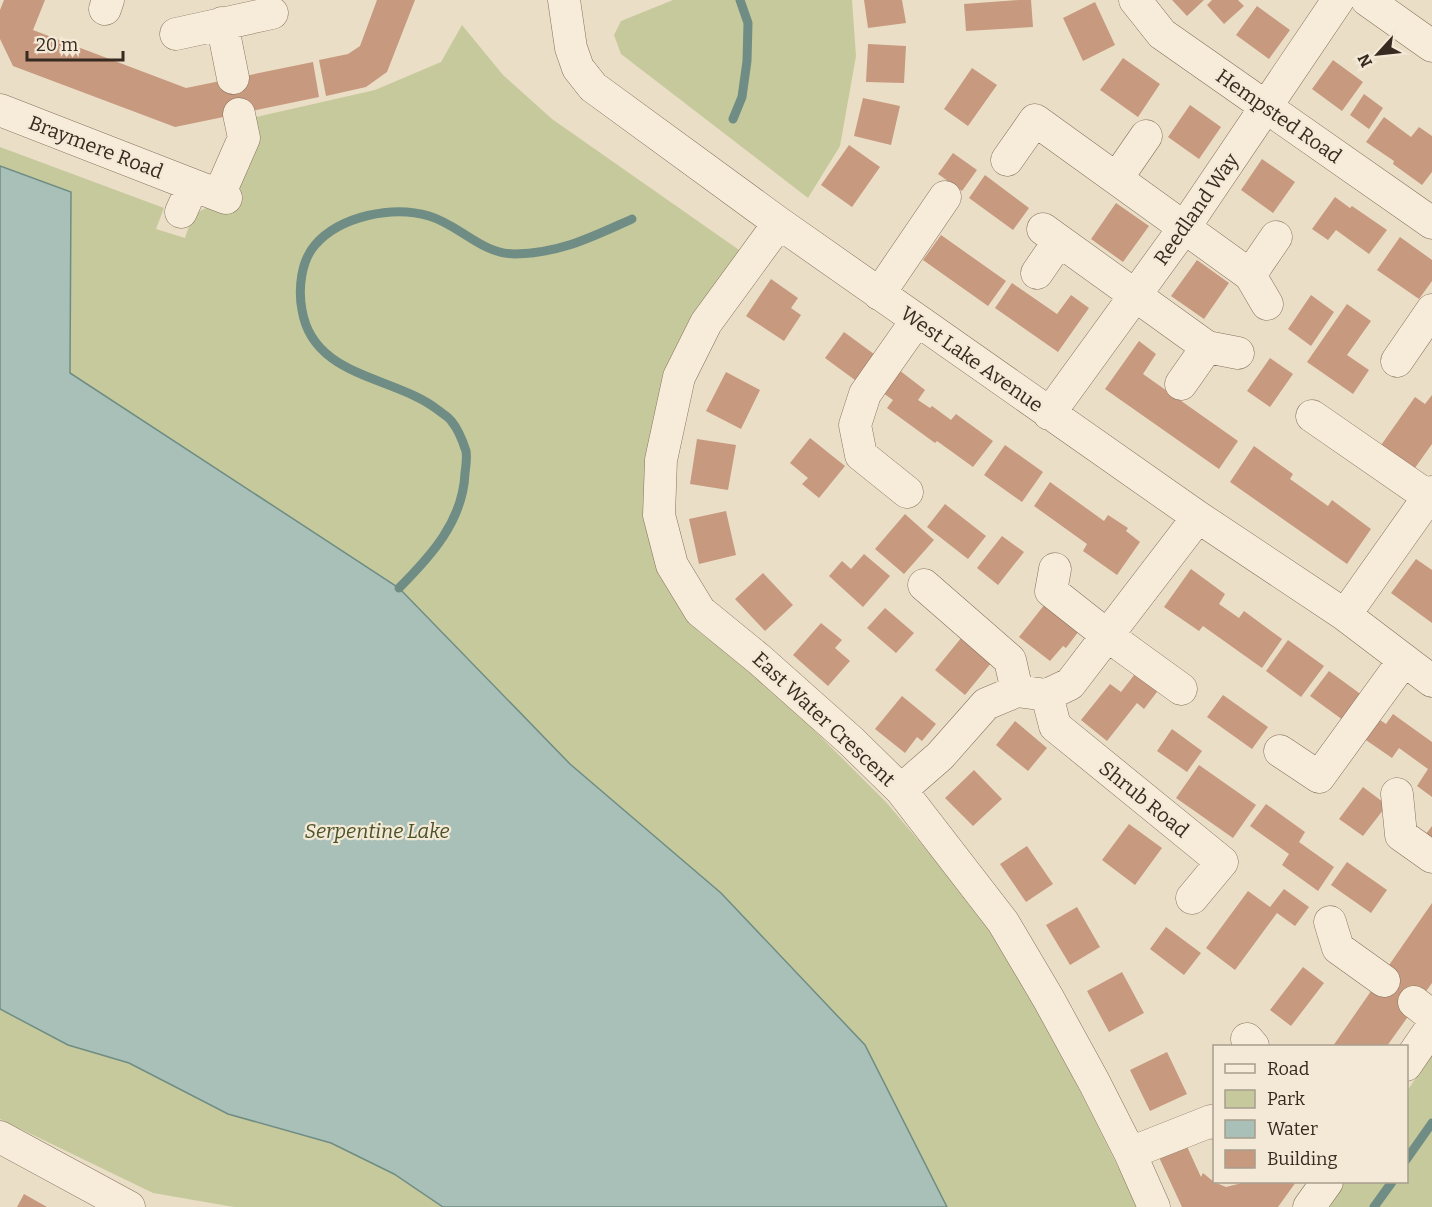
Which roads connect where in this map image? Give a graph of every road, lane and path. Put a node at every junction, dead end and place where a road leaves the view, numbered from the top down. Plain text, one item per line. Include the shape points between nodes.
1 (564, 0) edge
2 (1135, 0) edge
3 (1338, 0) edge
4 (1367, 0) edge
5 (272, 13) dead end
6 (222, 23) junction
7 (176, 34) dead end
8 (1418, 46) edge
9 (233, 78) dead end
10 (1267, 107) junction
11 (0, 110) edge
12 (240, 114) dead end
13 (1146, 136) dead end
14 (1007, 160) dead end
15 (1117, 177) junction
16 (945, 197) dead end
17 (779, 223) junction
18 (1432, 223) edge
19 (1184, 228) junction
20 (1276, 237) dead end
21 (1037, 273) dead end
22 (1250, 275) junction
23 (879, 294) junction
24 (1136, 295) junction
25 (1267, 304) dead end
26 (1432, 310) edge
27 (917, 320) junction
28 (1207, 347) junction
29 (1238, 353) dead end
30 (1397, 362) dead end
31 (1180, 384) dead end
32 (1049, 414) junction
33 (1312, 416) dead end
34 (907, 492) dead end
35 (1431, 494) edge
36 (1198, 517) junction
37 (1055, 569) dead end
38 (924, 585) dead end
39 (1345, 615) junction
40 (1108, 636) junction
41 (1404, 660) junction
42 (1432, 681) edge
43 (1181, 689) dead end
44 (1032, 693) junction
45 (1280, 751) dead end
46 (901, 790) junction
47 (1397, 794) dead end
48 (1432, 857) edge
49 (1192, 898) dead end
50 (1330, 922) dead end
51 (1384, 981) dead end
52 (1432, 1027) edge
53 (1408, 1063) edge
54 (1213, 1122) edge
55 (0, 1137) edge
56 (1130, 1153) junction
57 (1326, 1183) edge
58 (129, 1207) edge
59 (1154, 1207) edge
60 (1309, 1207) edge

1 - 17 street, West Lake Avenue via 578,69 593,87
2 - 10 street, Hempsted Road via 1162,34
3 - 10 street, Reedland Way
4 - 8 street
5 - 6 street
6 - 7 street
6 - 9 street
10 - 18 street, Hempsted Road
10 - 19 street, Reedland Way
11 - 12 street, Braymere Road via 204,197 244,138
13 - 15 street
14 - 15 street via 1035,120
15 - 19 street
16 - 23 street
17 - 23 street, West Lake Avenue
17 - 46 street, East Water Crescent via 706,323 679,377 661,460 659,514 672,565 700,610 818,711
19 - 22 street
19 - 24 street, Reedland Way
20 - 22 street
21 - 24 street via 1051,235
22 - 25 street
23 - 27 street, West Lake Avenue
24 - 28 street
24 - 32 street, Reedland Way
26 - 30 street
27 - 32 street, West Lake Avenue
27 - 34 street via 865,394 855,424 861,455
28 - 29 street
28 - 31 street
32 - 36 street, West Lake Avenue
33 - 35 street
35 - 39 street
36 - 39 street, West Lake Avenue
36 - 40 street
37 - 40 street via 1051,591
38 - 44 street, Shrub Road via 1010,660
39 - 41 street, West Lake Avenue
40 - 43 street
40 - 44 street via 1070,684
41 - 42 street, West Lake Avenue
41 - 45 street via 1319,777
44 - 46 street via 986,704 940,756
44 - 49 street, Shrub Road via 1054,726 1222,862
46 - 56 street, East Water Crescent via 1003,922
47 - 48 street via 1401,835
50 - 51 street via 1338,948
52 - 53 street
54 - 56 street
55 - 58 street
56 - 59 street, East Water Crescent
57 - 60 street

